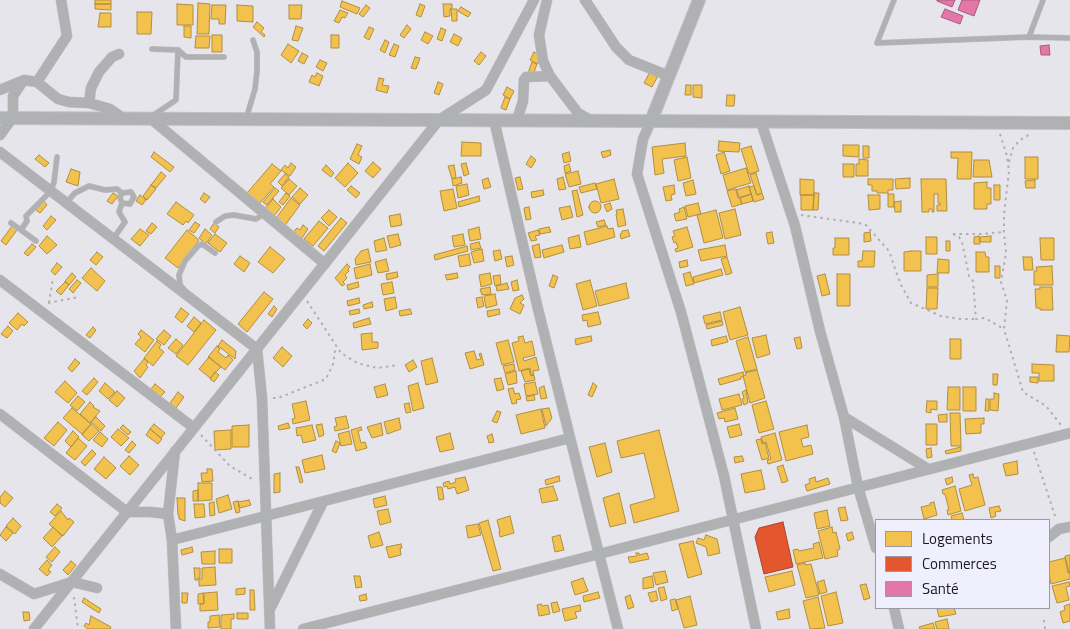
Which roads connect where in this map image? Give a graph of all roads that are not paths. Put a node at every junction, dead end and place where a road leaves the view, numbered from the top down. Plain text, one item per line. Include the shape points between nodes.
1 (61, 0) edge
2 (534, 0) edge
3 (547, 0) edge
4 (585, 0) edge
5 (699, 0) edge
6 (894, 0) edge
7 (1043, 0) edge
8 (1030, 37) junction
9 (1070, 38) edge
10 (254, 40) dead end
11 (152, 49) dead end
12 (178, 50) junction
13 (119, 54) dead end
14 (224, 57) dead end
15 (550, 76) junction
16 (669, 76) junction
17 (24, 80) junction
18 (36, 82) junction
19 (0, 90) edge
20 (89, 103) junction
21 (13, 117) junction
22 (0, 118) edge
23 (124, 118) junction
24 (150, 118) junction
25 (246, 119) junction
26 (439, 120) junction
27 (494, 120) junction
28 (517, 120) junction
29 (592, 121) junction
30 (651, 121) junction
31 (761, 122) junction
32 (1070, 123) edge
33 (0, 135) edge
34 (0, 152) edge
35 (57, 157) dead end
36 (50, 191) junction
37 (122, 193) junction
38 (66, 202) junction
39 (122, 203) junction
40 (264, 214) junction
41 (216, 222) dead end
42 (12, 223) dead end
43 (21, 230) junction
44 (113, 239) junction
45 (36, 241) dead end
46 (215, 253) dead end
47 (325, 264) junction
48 (0, 280) edge
49 (189, 297) junction
50 (257, 349) junction
51 (0, 414) edge
52 (844, 417) junction
53 (194, 428) junction
54 (1069, 433) edge
55 (570, 438) junction
56 (175, 451) junction
57 (928, 469) junction
58 (858, 487) junction
59 (323, 502) junction
60 (127, 512) junction
61 (168, 514) junction
62 (266, 516) junction
63 (733, 520) junction
64 (1070, 527) edge
65 (1050, 536) edge
66 (172, 540) junction
67 (875, 545) edge
68 (599, 554) junction
69 (0, 574) edge
70 (72, 582) junction
71 (97, 588) dead end
72 (894, 609) edge
73 (270, 610) junction
74 (34, 629) edge
75 (176, 629) edge
76 (270, 629) edge
77 (303, 629) edge
78 (618, 629) edge
79 (756, 629) edge
80 (899, 629) edge

1 - 18 street via 67,36
2 - 26 street via 486,90
3 - 15 street via 539,35 543,60
4 - 16 street via 616,47 629,60
5 - 16 street
6 - 8 lane via 877,43
7 - 8 lane
8 - 9 lane
10 - 25 lane via 257,52 255,89
11 - 12 lane
12 - 14 lane via 186,57
12 - 24 lane via 176,100
13 - 20 street via 99,72 91,88
15 - 28 street via 526,77
15 - 29 street via 578,113
16 - 30 street
17 - 18 street
17 - 19 street
17 - 21 street via 13,96
18 - 20 street via 58,99
20 - 23 street via 110,109
21 - 22 street
21 - 23 street
21 - 33 street
23 - 24 street
24 - 25 street
24 - 40 street
25 - 26 street
26 - 27 street
26 - 47 street
27 - 28 street
27 - 55 street
28 - 29 street
29 - 30 street
30 - 31 street
30 - 63 street via 637,174 681,312
31 - 32 street
31 - 52 street via 795,226
34 - 36 street
35 - 36 lane
36 - 38 street
36 - 43 lane via 26,216 27,221
37 - 38 lane via 117,189 89,186
37 - 39 lane
37 - 39 lane via 131,192 134,197 130,204
38 - 44 street
39 - 44 lane via 120,212 125,222
40 - 41 lane via 256,219 225,216
40 - 47 street
42 - 43 lane
43 - 45 lane
44 - 49 street
46 - 49 lane via 202,244 185,261 179,275 180,285
47 - 50 street
48 - 53 street
49 - 50 street
50 - 53 street
50 - 62 street
51 - 60 street
52 - 57 street
52 - 58 street
53 - 56 street
54 - 57 street
55 - 59 street
55 - 68 street
56 - 60 street
56 - 61 street
57 - 58 street
58 - 63 street
58 - 67 street
59 - 62 street
59 - 73 street
60 - 61 street
60 - 70 street
61 - 66 street
62 - 66 street
62 - 73 street
63 - 68 street
63 - 79 street
64 - 65 street via 1059,529
66 - 75 street
68 - 77 street
68 - 78 street
69 - 70 street via 34,594
70 - 71 street
70 - 74 street
72 - 80 street
73 - 76 street

